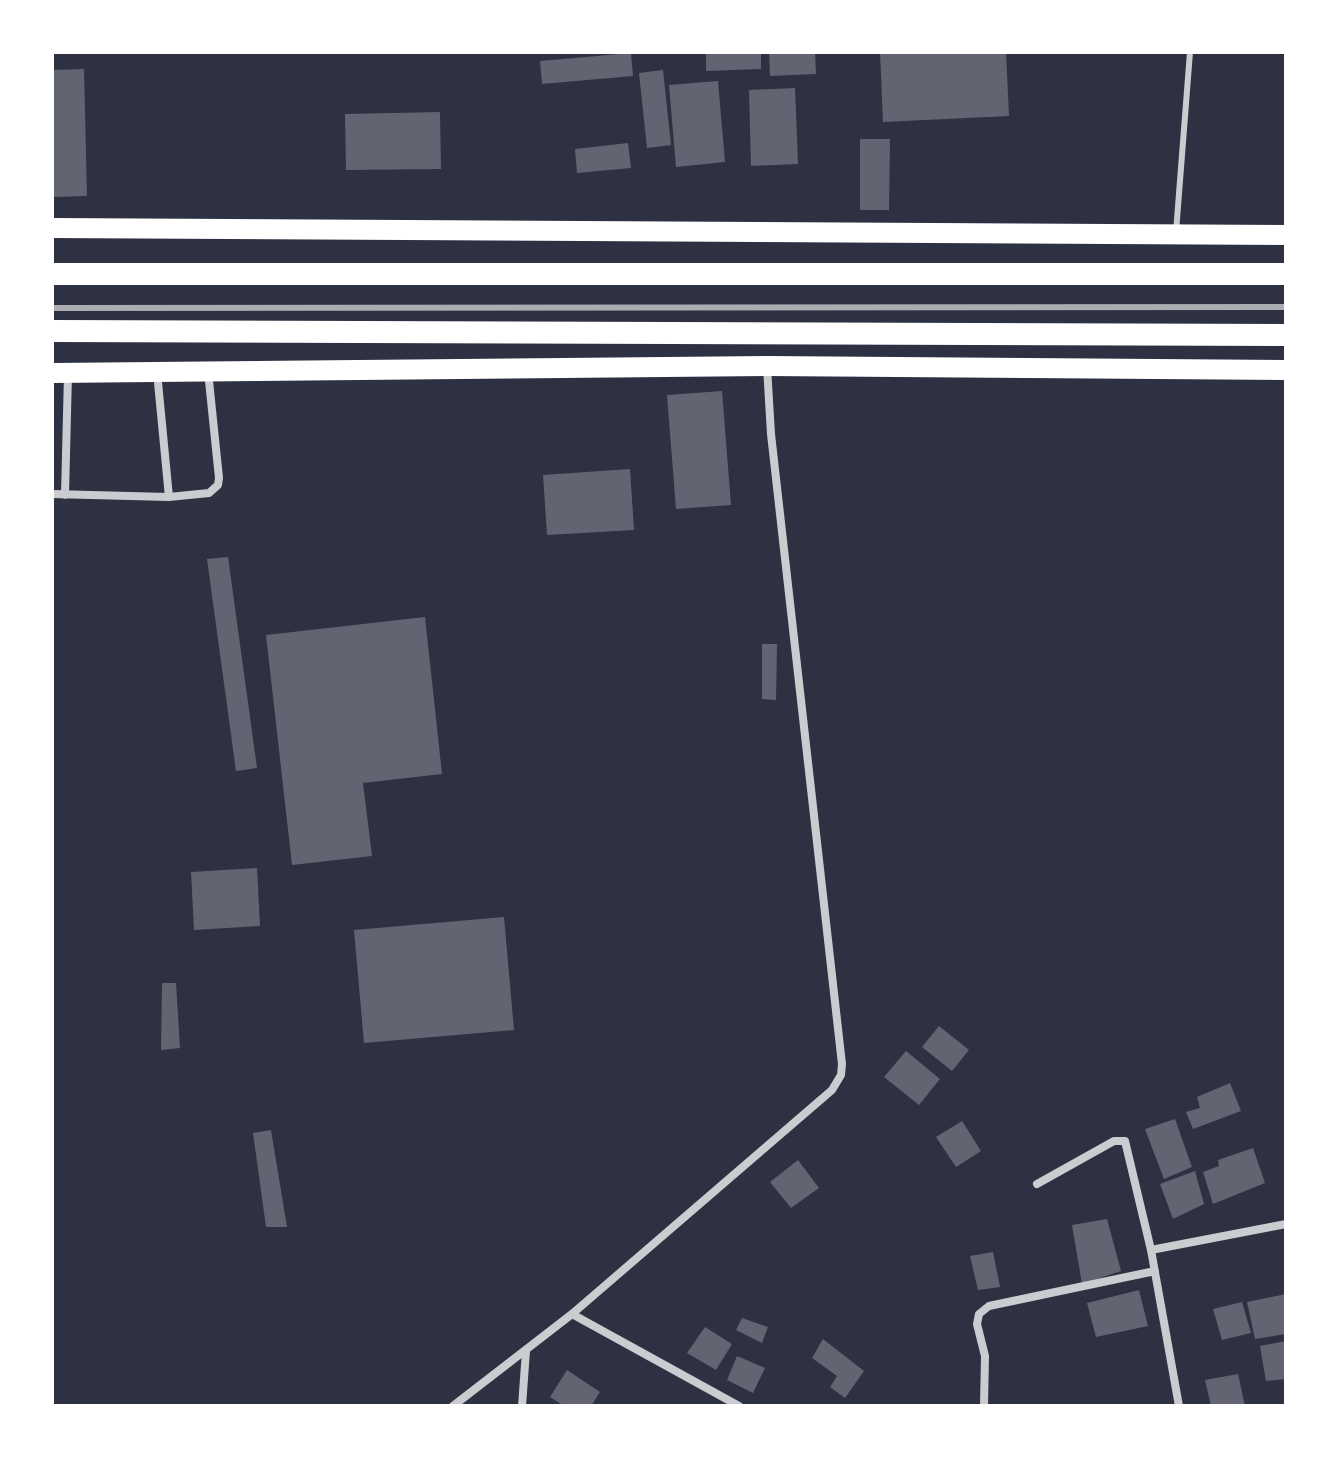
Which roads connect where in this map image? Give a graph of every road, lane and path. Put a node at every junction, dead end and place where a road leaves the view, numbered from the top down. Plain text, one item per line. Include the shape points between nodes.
1 (1190, 52) edge
2 (52, 228) edge
3 (1176, 234) junction
4 (1286, 235) edge
5 (52, 274) edge
6 (1286, 274) edge
7 (52, 331) edge
8 (1286, 335) edge
9 (767, 366) junction
10 (208, 370) junction
11 (1286, 370) edge
12 (157, 371) junction
13 (60, 373) edge
14 (52, 494) edge
15 (65, 495) junction
16 (169, 497) junction
17 (1037, 1184) dead end
18 (1286, 1224) edge
19 (1151, 1250) junction
20 (1155, 1271) junction
21 (572, 1314) junction
22 (526, 1351) junction
23 (453, 1406) edge
24 (522, 1406) edge
25 (739, 1406) edge
26 (984, 1406) edge
27 (1179, 1406) edge

1 - 3 lane
2 - 3 main road
3 - 4 main road
5 - 6 highway
7 - 8 highway
9 - 10 main road
9 - 11 main road
9 - 21 street via 841,1075 832,1090
10 - 12 main road
10 - 16 street via 218,485 209,493
12 - 13 main road
12 - 16 street
13 - 15 street
14 - 15 street
15 - 16 street
17 - 19 street via 1114,1141 1125,1141
18 - 19 street
19 - 20 street
20 - 26 street via 989,1306 977,1324 985,1356
20 - 27 street
21 - 22 street
21 - 25 street
22 - 23 street
22 - 24 street

